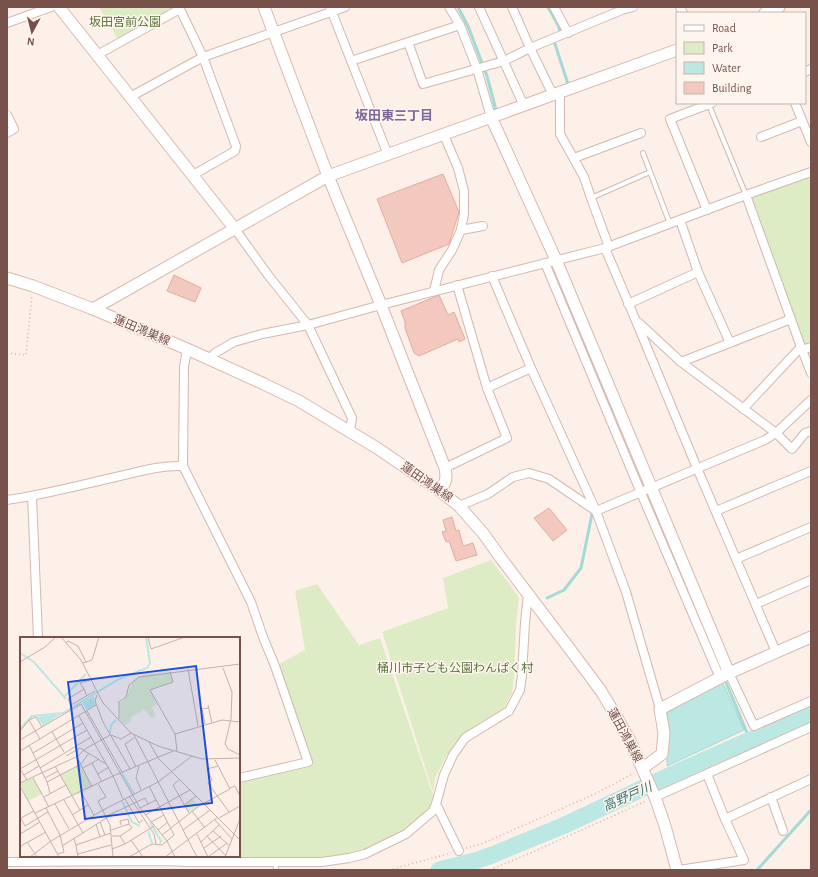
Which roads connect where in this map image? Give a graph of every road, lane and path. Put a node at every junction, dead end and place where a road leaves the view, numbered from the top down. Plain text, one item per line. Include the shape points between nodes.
1 (51, 7) edge
2 (59, 7) edge
3 (264, 7) edge
4 (345, 7) edge
5 (449, 7) edge
6 (479, 7) edge
7 (512, 7) edge
8 (554, 7) edge
9 (633, 7) edge
10 (779, 7) edge
11 (179, 8) edge
12 (331, 9) edge
13 (767, 12) edge
14 (7, 23) edge
15 (460, 25) junction
16 (274, 32) junction
17 (568, 33) junction
18 (408, 42) junction
19 (530, 48) junction
20 (676, 50) edge
21 (97, 55) junction
22 (203, 57) junction
23 (351, 61) junction
24 (504, 61) junction
25 (477, 69) junction
26 (556, 94) junction
27 (130, 96) junction
28 (710, 104) edge
29 (795, 104) edge
30 (524, 106) junction
31 (7, 115) edge
32 (491, 117) junction
33 (802, 121) junction
34 (7, 133) edge
35 (641, 133) dead end
36 (444, 134) junction
37 (761, 137) dead end
38 (811, 142) edge
39 (643, 153) dead end
40 (388, 155) junction
41 (574, 158) junction
42 (650, 172) junction
43 (811, 172) edge
44 (193, 175) junction
45 (328, 176) junction
46 (746, 195) junction
47 (591, 198) junction
48 (707, 210) junction
49 (680, 220) junction
50 (670, 224) junction
51 (483, 226) dead end
52 (235, 229) junction
53 (461, 230) junction
54 (607, 248) junction
55 (556, 260) junction
56 (545, 263) junction
57 (698, 272) junction
58 (492, 276) junction
59 (7, 278) edge
60 (33, 286) junction
61 (457, 286) junction
62 (434, 291) junction
63 (628, 304) junction
64 (380, 305) junction
65 (93, 309) junction
66 (791, 319) junction
67 (636, 322) junction
68 (308, 325) junction
69 (730, 343) junction
70 (811, 347) edge
71 (187, 349) junction
72 (801, 349) junction
73 (7, 353) edge
74 (210, 359) junction
75 (681, 362) junction
76 (531, 368) junction
77 (811, 373) edge
78 (487, 388) junction
79 (811, 400) edge
80 (743, 409) junction
81 (350, 431) junction
82 (811, 431) edge
83 (776, 433) junction
84 (183, 466) junction
85 (445, 468) junction
86 (697, 468) junction
87 (811, 471) edge
88 (652, 488) junction
89 (440, 491) junction
90 (640, 492) junction
91 (32, 496) junction
92 (7, 500) edge
93 (459, 506) junction
94 (596, 511) junction
95 (716, 511) junction
96 (811, 527) edge
97 (736, 559) junction
98 (811, 580) edge
99 (528, 594) junction
100 (756, 604) junction
101 (38, 637) edge
102 (811, 637) edge
103 (776, 652) junction
104 (724, 676) junction
105 (811, 701) edge
106 (660, 709) junction
107 (811, 727) edge
108 (643, 768) junction
109 (707, 774) junction
110 (240, 778) edge
111 (811, 779) edge
112 (655, 797) junction
113 (771, 798) junction
114 (436, 804) junction
115 (725, 819) junction
116 (783, 831) dead end
117 (459, 851) junction
118 (48, 859) edge
119 (163, 859) edge
120 (7, 862) edge
121 (276, 866) edge
122 (389, 870) edge
123 (490, 870) edge
124 (678, 870) edge

1 - 14 street
2 - 21 street
3 - 16 street
4 - 12 street
5 - 15 street
6 - 24 street
7 - 19 street
8 - 17 street
9 - 17 street
10 - 13 street
11 - 21 street
11 - 22 street
12 - 16 street
12 - 23 street
15 - 18 street
15 - 25 street
16 - 22 street
16 - 45 street
17 - 19 street
18 - 23 street
18 - 25 street via 424,84
19 - 24 street
19 - 26 street
20 - 26 street
21 - 27 street
22 - 27 street
22 - 44 street via 236,146 235,151
23 - 40 street
24 - 25 street
24 - 30 street
25 - 32 street
26 - 30 street
26 - 41 street via 560,134
27 - 44 street
28 - 46 lane
28 - 48 street via 670,119
29 - 33 street
30 - 32 street
31 - 34 street via 14,129
32 - 36 street
32 - 55 street
33 - 37 street
33 - 38 street
35 - 41 street
36 - 40 street
36 - 53 street via 464,191
39 - 42 lane
40 - 45 street
41 - 47 street
42 - 47 lane
42 - 50 lane
43 - 46 street
44 - 52 street
45 - 52 street
45 - 64 street
46 - 48 street
46 - 66 street
47 - 54 street
48 - 49 street
49 - 50 street
49 - 57 street
50 - 54 street
51 - 53 street
52 - 65 street
52 - 68 street
53 - 62 street via 439,270
54 - 55 street
54 - 63 street
55 - 56 street
55 - 88 street
56 - 58 street
56 - 90 street
57 - 63 street
57 - 69 street
58 - 61 street
58 - 76 street
59 - 60 street, 蓮田鴻巣線
60 - 65 street, 蓮田鴻巣線
60 - 73 path via 26,355
61 - 62 street
61 - 78 street
62 - 64 street
63 - 67 street
64 - 68 street
64 - 85 street
65 - 71 street, 蓮田鴻巣線
66 - 69 street
66 - 72 street
67 - 75 street
67 - 86 street
68 - 74 street via 234,342
68 - 81 street via 352,418
69 - 75 street
70 - 72 street
71 - 74 street, 蓮田鴻巣線
71 - 84 street via 184,367
72 - 77 street
72 - 80 street
74 - 81 street, 蓮田鴻巣線 via 298,401
75 - 80 street
76 - 78 street
76 - 94 street
78 - 85 street via 507,438
79 - 83 street
80 - 83 street
81 - 89 street, 蓮田鴻巣線
82 - 83 street via 792,449
83 - 86 street
84 - 91 street via 169,466
84 - 110 street via 251,602 308,762
85 - 89 street via 447,476
86 - 88 street
86 - 95 street
87 - 95 street
88 - 90 street
88 - 104 street
89 - 93 street, 蓮田鴻巣線
90 - 94 street
90 - 104 street
91 - 92 street
91 - 101 street
93 - 94 street via 488,494 513,477 529,473 549,478
93 - 99 street, 蓮田鴻巣線 via 483,533
94 - 106 street via 626,592
95 - 97 street
96 - 97 street
97 - 100 street
98 - 100 street
99 - 108 street, 蓮田鴻巣線 via 601,691
99 - 114 street via 520,690 509,711 465,738 453,755 444,775
100 - 103 street
102 - 103 street
103 - 104 street
104 - 105 street via 754,726
104 - 106 street
106 - 108 street via 664,733 662,754
107 - 109 street
108 - 112 street, 蓮田鴻巣線
108 - 117 path via 597,794
109 - 112 street
109 - 115 street
111 - 113 street
112 - 123 path
112 - 124 street, 蓮田鴻巣線
113 - 115 street
113 - 116 street
114 - 117 street
114 - 121 street via 433,811 406,834 365,854 322,862
115 - 124 street via 744,860
117 - 122 path
118 - 119 street
118 - 120 street
119 - 121 street

